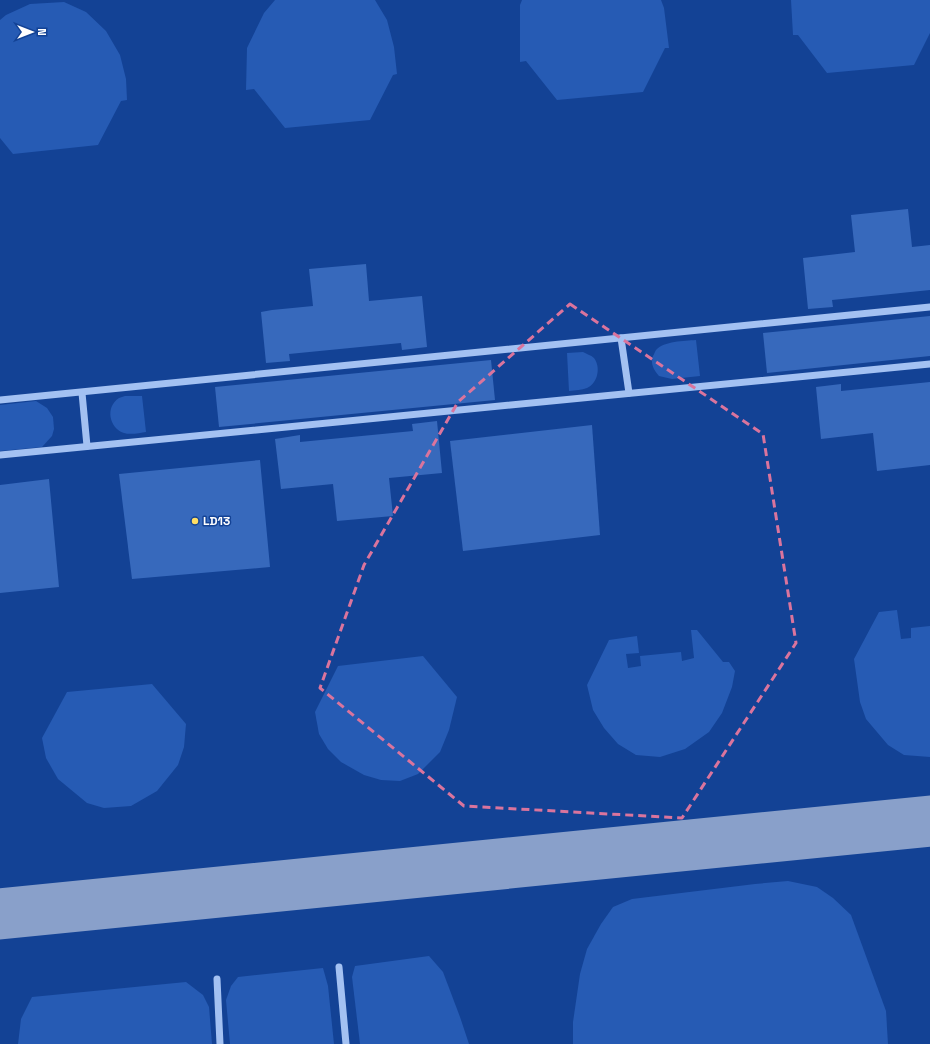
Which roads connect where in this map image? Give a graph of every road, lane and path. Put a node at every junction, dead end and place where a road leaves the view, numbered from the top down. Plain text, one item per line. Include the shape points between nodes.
1 (930, 307) edge
2 (621, 338) junction
3 (930, 364) edge
4 (82, 393) junction
5 (629, 393) junction
6 (0, 400) edge
7 (87, 446) junction
8 (0, 455) edge
9 (339, 967) dead end
10 (216, 979) dead end
11 (220, 1044) edge
12 (346, 1044) edge

1 - 2 lane
2 - 4 lane
2 - 5 lane
3 - 5 lane
4 - 6 lane
4 - 7 lane
5 - 7 lane
7 - 8 lane
9 - 12 lane
10 - 11 lane

